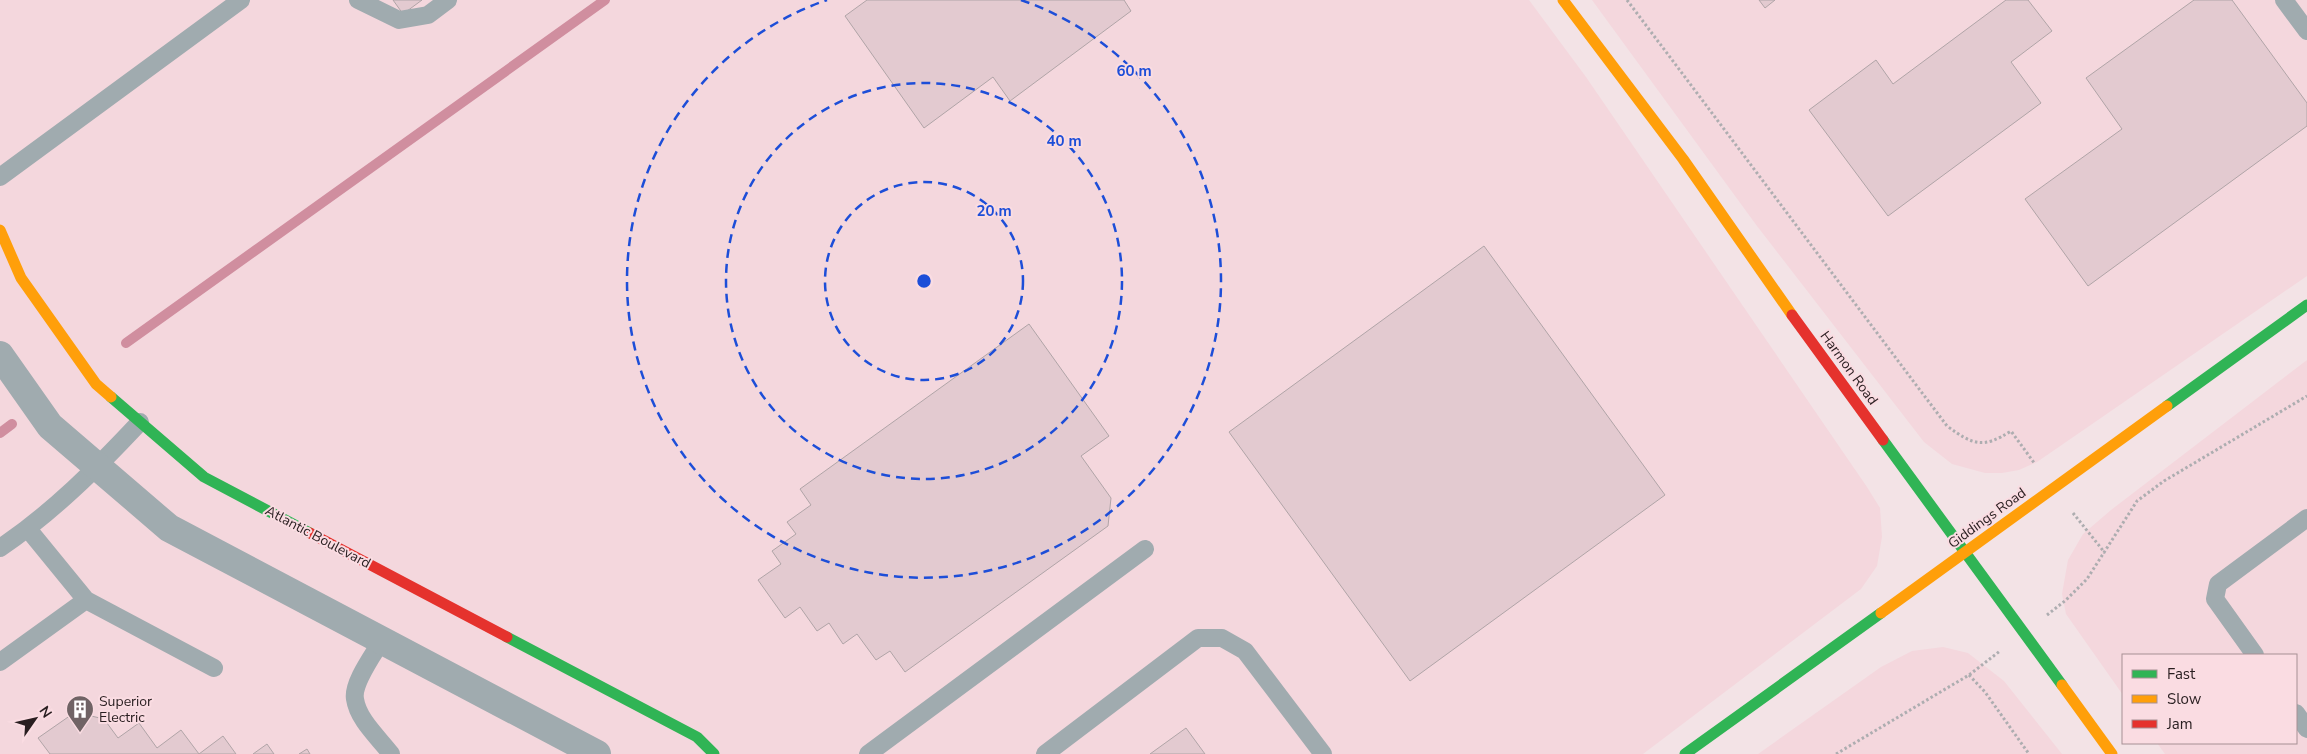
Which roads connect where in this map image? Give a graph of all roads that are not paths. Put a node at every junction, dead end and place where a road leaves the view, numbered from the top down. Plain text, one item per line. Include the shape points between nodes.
1 (358, 0) edge
2 (448, 0) edge
3 (1562, 0) edge
4 (2284, 0) edge
5 (237, 1) edge
6 (2307, 31) edge
7 (0, 177) edge
8 (0, 230) edge
9 (2307, 305) edge
10 (0, 355) edge
11 (140, 422) junction
12 (98, 467) junction
13 (2307, 518) edge
14 (28, 529) junction
15 (0, 548) edge
16 (1145, 549) dead end
17 (1965, 552) junction
18 (86, 600) junction
19 (382, 640) junction
20 (2254, 654) edge
21 (0, 662) edge
22 (214, 668) dead end
23 (2297, 714) edge
24 (2307, 729) edge
25 (391, 754) edge
26 (597, 754) edge
27 (714, 754) edge
28 (868, 754) edge
29 (1045, 754) edge
30 (1323, 754) edge
31 (1685, 754) edge
32 (2112, 754) edge

1 - 2 lane via 399,20 428,15
3 - 17 street, Harmon Road via 1683,159 1783,303
4 - 6 lane
5 - 7 lane
8 - 11 street, Atlantic Boulevard via 21,278 96,384
9 - 17 street, Giddings Road
10 - 12 street via 50,426
11 - 12 lane
11 - 27 street, Atlantic Boulevard via 204,477 697,737
12 - 14 lane
12 - 19 street via 170,528
13 - 20 lane via 2218,584 2216,599
14 - 15 lane
14 - 18 lane
16 - 28 lane
17 - 31 street, Giddings Road
17 - 32 street, Harmon Road
18 - 21 lane
18 - 22 lane
19 - 25 lane via 359,679 354,698 362,717
19 - 26 street
23 - 24 lane
29 - 30 lane via 1198,638 1222,638 1245,651

